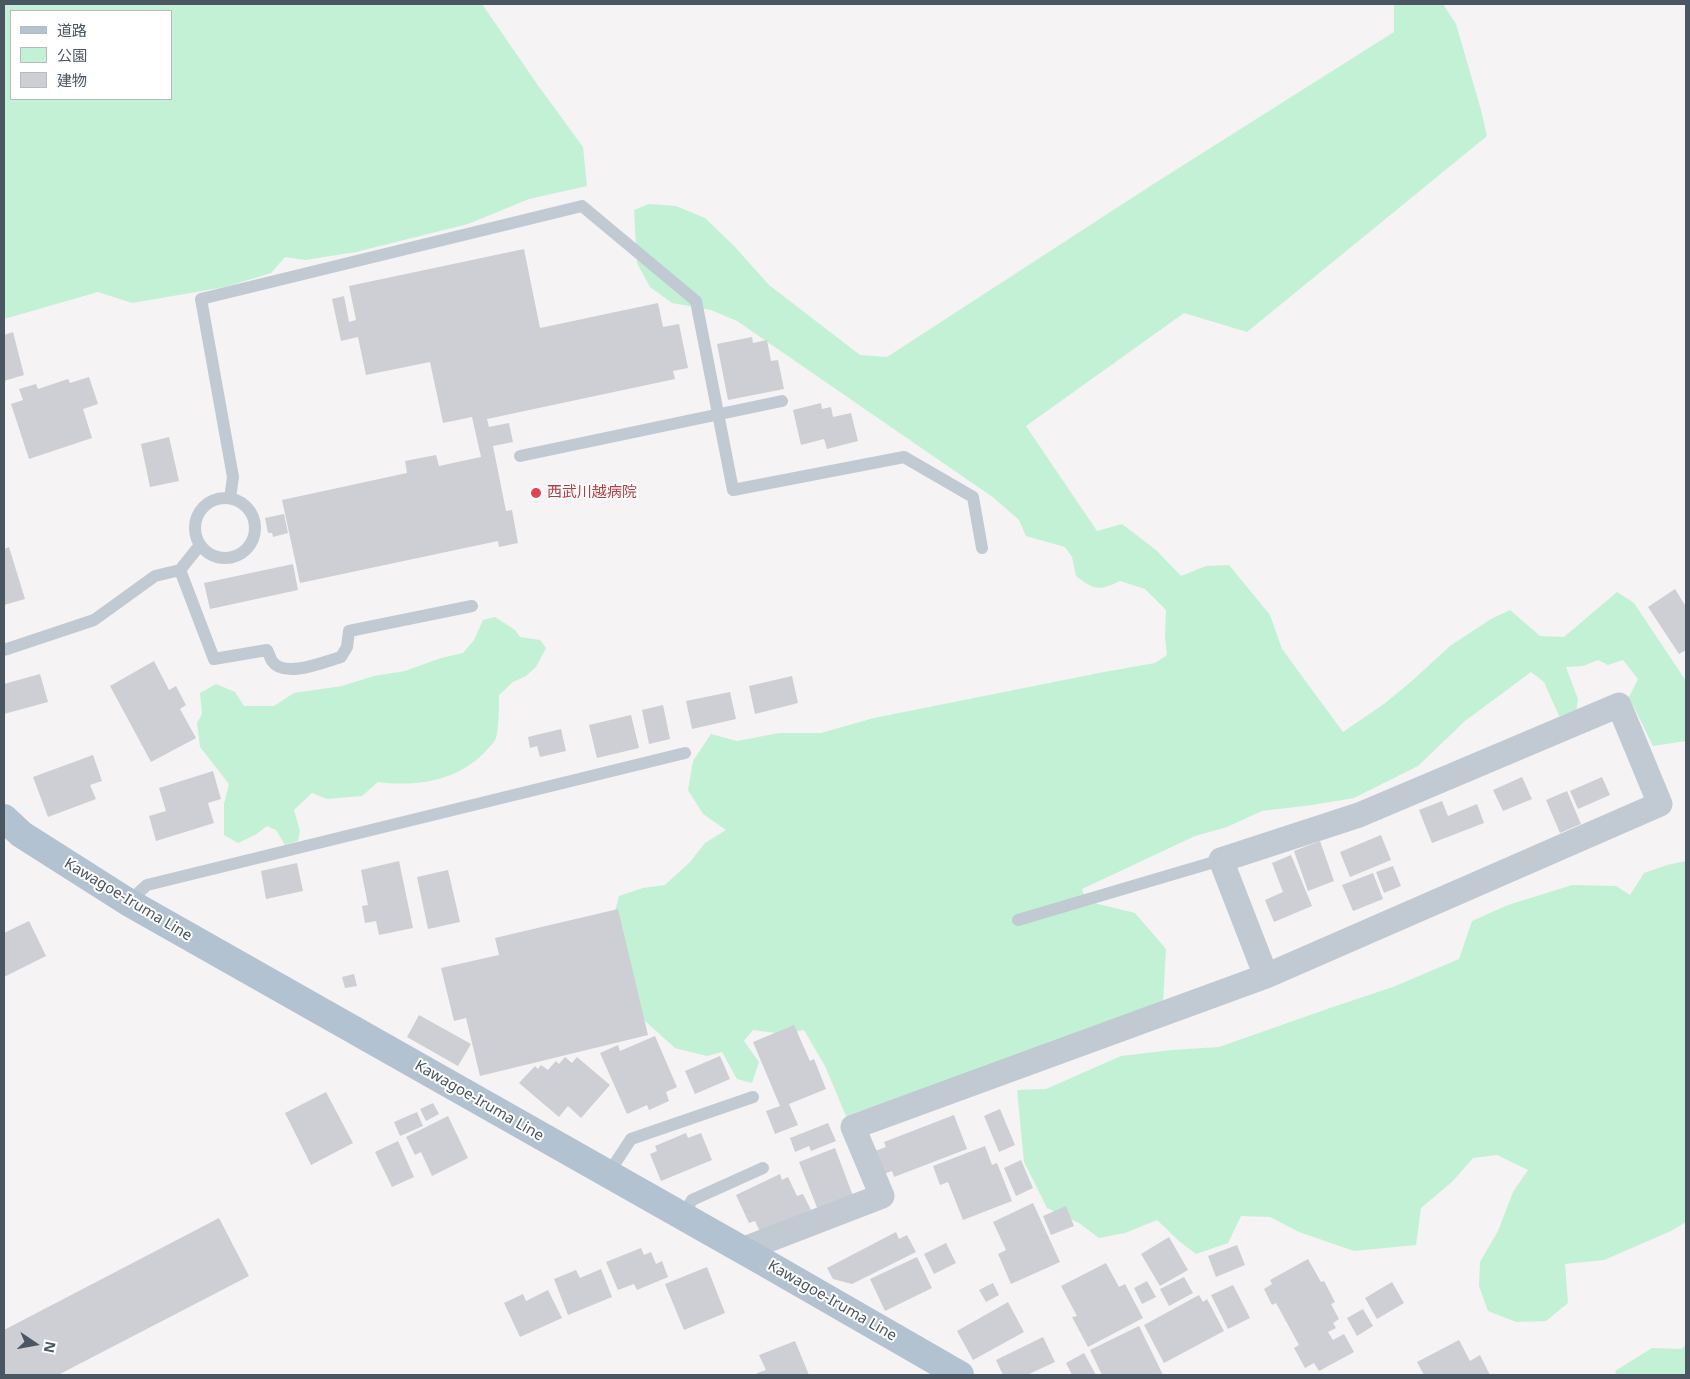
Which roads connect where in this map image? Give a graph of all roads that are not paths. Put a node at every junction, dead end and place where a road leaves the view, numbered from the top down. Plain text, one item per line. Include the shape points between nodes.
1 (782, 401) dead end
2 (718, 414) junction
3 (520, 456) dead end
4 (230, 498) junction
5 (200, 545) junction
6 (982, 548) dead end
7 (180, 570) junction
8 (472, 606) dead end
9 (4, 650) edge
10 (685, 753) dead end
11 (4, 818) edge
12 (1221, 860) junction
13 (128, 902) junction
14 (1018, 920) dead end
15 (1266, 976) junction
16 (753, 1097) dead end
17 (763, 1168) dead end
18 (608, 1174) junction
19 (683, 1216) junction
20 (742, 1250) junction
21 (960, 1375) edge

1 - 2 lane
2 - 3 lane
2 - 4 lane via 696,301 582,206 201,299 233,477
2 - 6 lane via 733,490 904,457 973,498
4 - 5 lane via 218,498 199,512 195,523
4 - 5 lane via 249,510 254,521 250,544 232,557 209,553
5 - 7 lane
7 - 8 lane via 214,659 267,650 272,662 292,670 341,657 347,647 349,631
7 - 9 lane via 155,576 94,620
10 - 13 lane via 147,885
11 - 13 main road, Kawagoe-Iruma Line via 21,834
12 - 14 lane
12 - 15 street
12 - 15 street via 1359,815 1620,704 1660,804
13 - 18 main road, Kawagoe-Iruma Line
15 - 20 street via 853,1127 882,1196
16 - 18 lane via 631,1139
17 - 19 lane via 692,1200
18 - 19 main road, Kawagoe-Iruma Line
19 - 20 main road, Kawagoe-Iruma Line
20 - 21 main road, Kawagoe-Iruma Line

